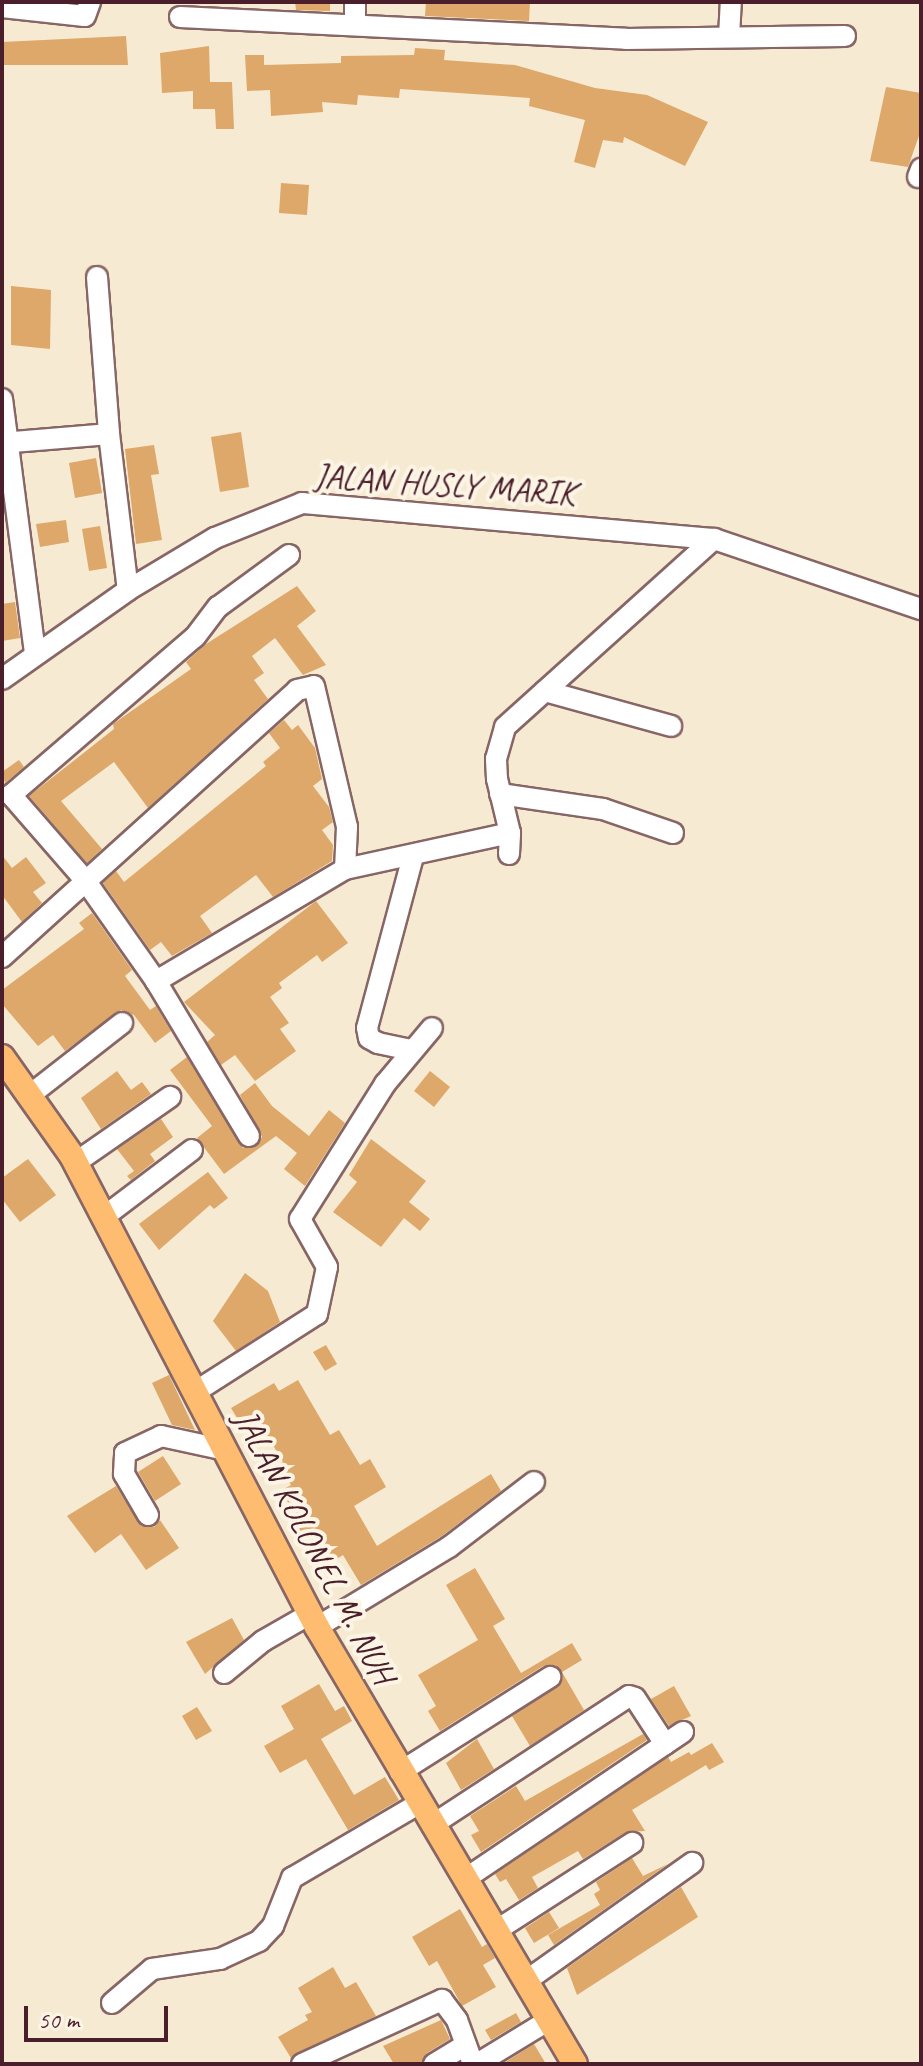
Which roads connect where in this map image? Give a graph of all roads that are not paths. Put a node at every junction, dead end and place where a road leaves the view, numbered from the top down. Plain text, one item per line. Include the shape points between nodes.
1 (90, 2) edge
2 (355, 2) edge
3 (731, 2) edge
4 (2, 7) edge
5 (180, 17) dead end
6 (355, 25) junction
7 (845, 36) dead end
8 (729, 37) junction
9 (97, 277) dead end
10 (2, 399) edge
11 (109, 434) junction
12 (5, 443) edge
13 (714, 539) junction
14 (289, 555) dead end
15 (128, 590) junction
16 (921, 609) edge
17 (35, 653) junction
18 (2, 679) edge
19 (545, 691) junction
20 (671, 726) dead end
21 (500, 794) junction
22 (510, 833) junction
23 (673, 833) dead end
24 (509, 854) dead end
25 (413, 856) junction
26 (345, 869) junction
27 (85, 880) junction
28 (2, 957) edge
29 (156, 981) junction
30 (122, 1023) dead end
31 (432, 1028) dead end
32 (411, 1050) junction
33 (2, 1057) edge
34 (30, 1095) junction
35 (170, 1097) dead end
36 (249, 1136) dead end
37 (192, 1150) dead end
38 (75, 1163) junction
39 (105, 1216) junction
40 (195, 1392) junction
41 (225, 1450) junction
42 (534, 1482) dead end
43 (148, 1515) dead end
44 (314, 1620) junction
45 (224, 1673) dead end
46 (550, 1677) dead end
47 (683, 1732) dead end
48 (665, 1744) junction
49 (400, 1772) junction
50 (418, 1804) junction
51 (432, 1825) junction
52 (632, 1843) dead end
53 (692, 1863) dead end
54 (465, 1879) junction
55 (497, 1930) junction
56 (526, 1981) junction
57 (112, 2003) dead end
58 (549, 2020) junction
59 (472, 2058) edge
60 (302, 2064) edge
61 (434, 2064) edge
62 (575, 2064) edge

1 - 4 street via 85,16
2 - 6 street
3 - 8 street
5 - 6 street
6 - 8 street via 626,39
7 - 8 street
9 - 11 street
10 - 12 street
11 - 12 street
11 - 15 street
12 - 17 street
13 - 15 street, JALAN HUSLY MARIK via 302,503 215,538
13 - 16 street, JALAN HUSLY MARIK
13 - 19 street
14 - 27 street via 229,599 195,637 11,795
15 - 17 street, JALAN HUSLY MARIK
17 - 18 street, JALAN HUSLY MARIK
19 - 20 street
19 - 21 street via 505,727 496,759
21 - 22 street
21 - 23 street via 603,809
22 - 24 street
22 - 25 street
25 - 26 street
25 - 32 street via 367,1028 369,1038 378,1043
26 - 27 street via 348,835 339,784 322,700 308,685
26 - 29 street
27 - 28 street
27 - 29 street
29 - 36 street
30 - 34 street
31 - 32 street
32 - 40 street via 307,1209 303,1231 327,1267 317,1314
33 - 34 main road, JALAN KOLONEL M. NUH
34 - 38 main road, JALAN KOLONEL M. NUH
35 - 38 street
37 - 39 street
38 - 39 main road, JALAN KOLONEL M. NUH
39 - 40 main road, JALAN KOLONEL M. NUH
40 - 41 main road, JALAN KOLONEL M. NUH
41 - 43 street via 161,1436 125,1453 124,1474
41 - 44 main road, JALAN KOLONEL M. NUH
42 - 44 street via 449,1547
44 - 45 street via 263,1641
44 - 49 main road, JALAN KOLONEL M. NUH
46 - 49 street
47 - 48 street
48 - 51 street via 629,1696
48 - 54 street
49 - 50 main road, JALAN KOLONEL M. NUH
50 - 51 main road, JALAN KOLONEL M. NUH
50 - 57 street via 292,1878 273,1926 259,1941 220,1959 152,1969
51 - 54 main road, JALAN KOLONEL M. NUH
52 - 55 street
53 - 56 street
54 - 55 main road, JALAN KOLONEL M. NUH
55 - 56 main road, JALAN KOLONEL M. NUH
56 - 58 main road, JALAN KOLONEL M. NUH
58 - 59 street
58 - 62 main road, JALAN KOLONEL M. NUH
59 - 60 street via 449,2004 442,2000
59 - 61 street

